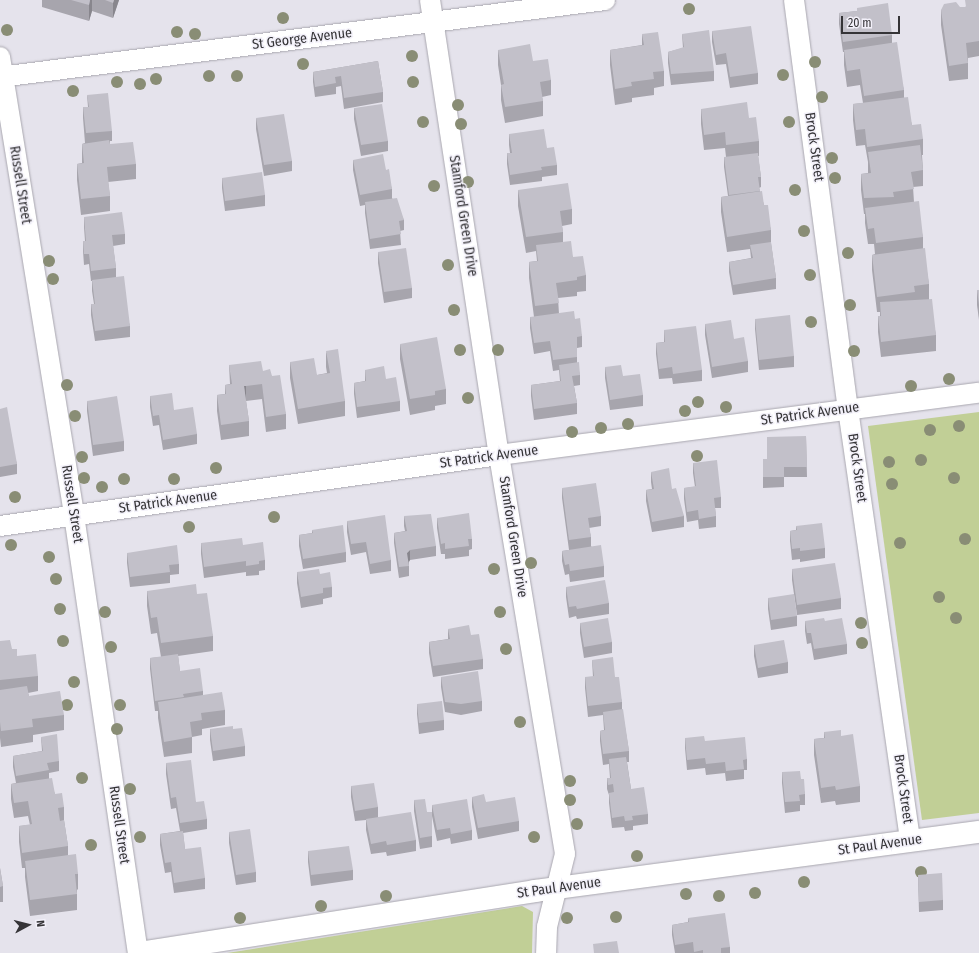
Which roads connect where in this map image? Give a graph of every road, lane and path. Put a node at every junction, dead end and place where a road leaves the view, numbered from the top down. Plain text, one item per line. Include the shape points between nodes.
1 (430, 0) edge
2 (605, 0) edge
3 (794, 0) edge
4 (434, 22) junction
5 (0, 57) edge
6 (2, 77) edge
7 (979, 393) edge
8 (848, 409) junction
9 (499, 455) junction
10 (74, 515) junction
11 (0, 526) edge
12 (979, 832) edge
13 (910, 841) junction
14 (558, 888) junction
15 (139, 953) edge
16 (546, 953) edge

1 - 4 street, Stamford Green Drive
2 - 4 street, St George Avenue
3 - 8 street, Brock Street
4 - 6 street, St George Avenue
4 - 9 street, Stamford Green Drive
5 - 6 street, Russell Street
6 - 10 street, Russell Street
7 - 8 street, St Patrick Avenue
8 - 9 street, St Patrick Avenue
8 - 13 street, Brock Street
9 - 10 street, St Patrick Avenue
9 - 14 street, Stamford Green Drive via 565,854
10 - 11 street, St Patrick Avenue
10 - 15 street, Russell Street
12 - 13 main road, St Paul Avenue
13 - 14 main road, St Paul Avenue
14 - 15 main road, St Paul Avenue
14 - 16 street, Stamford Green Drive via 546,927

